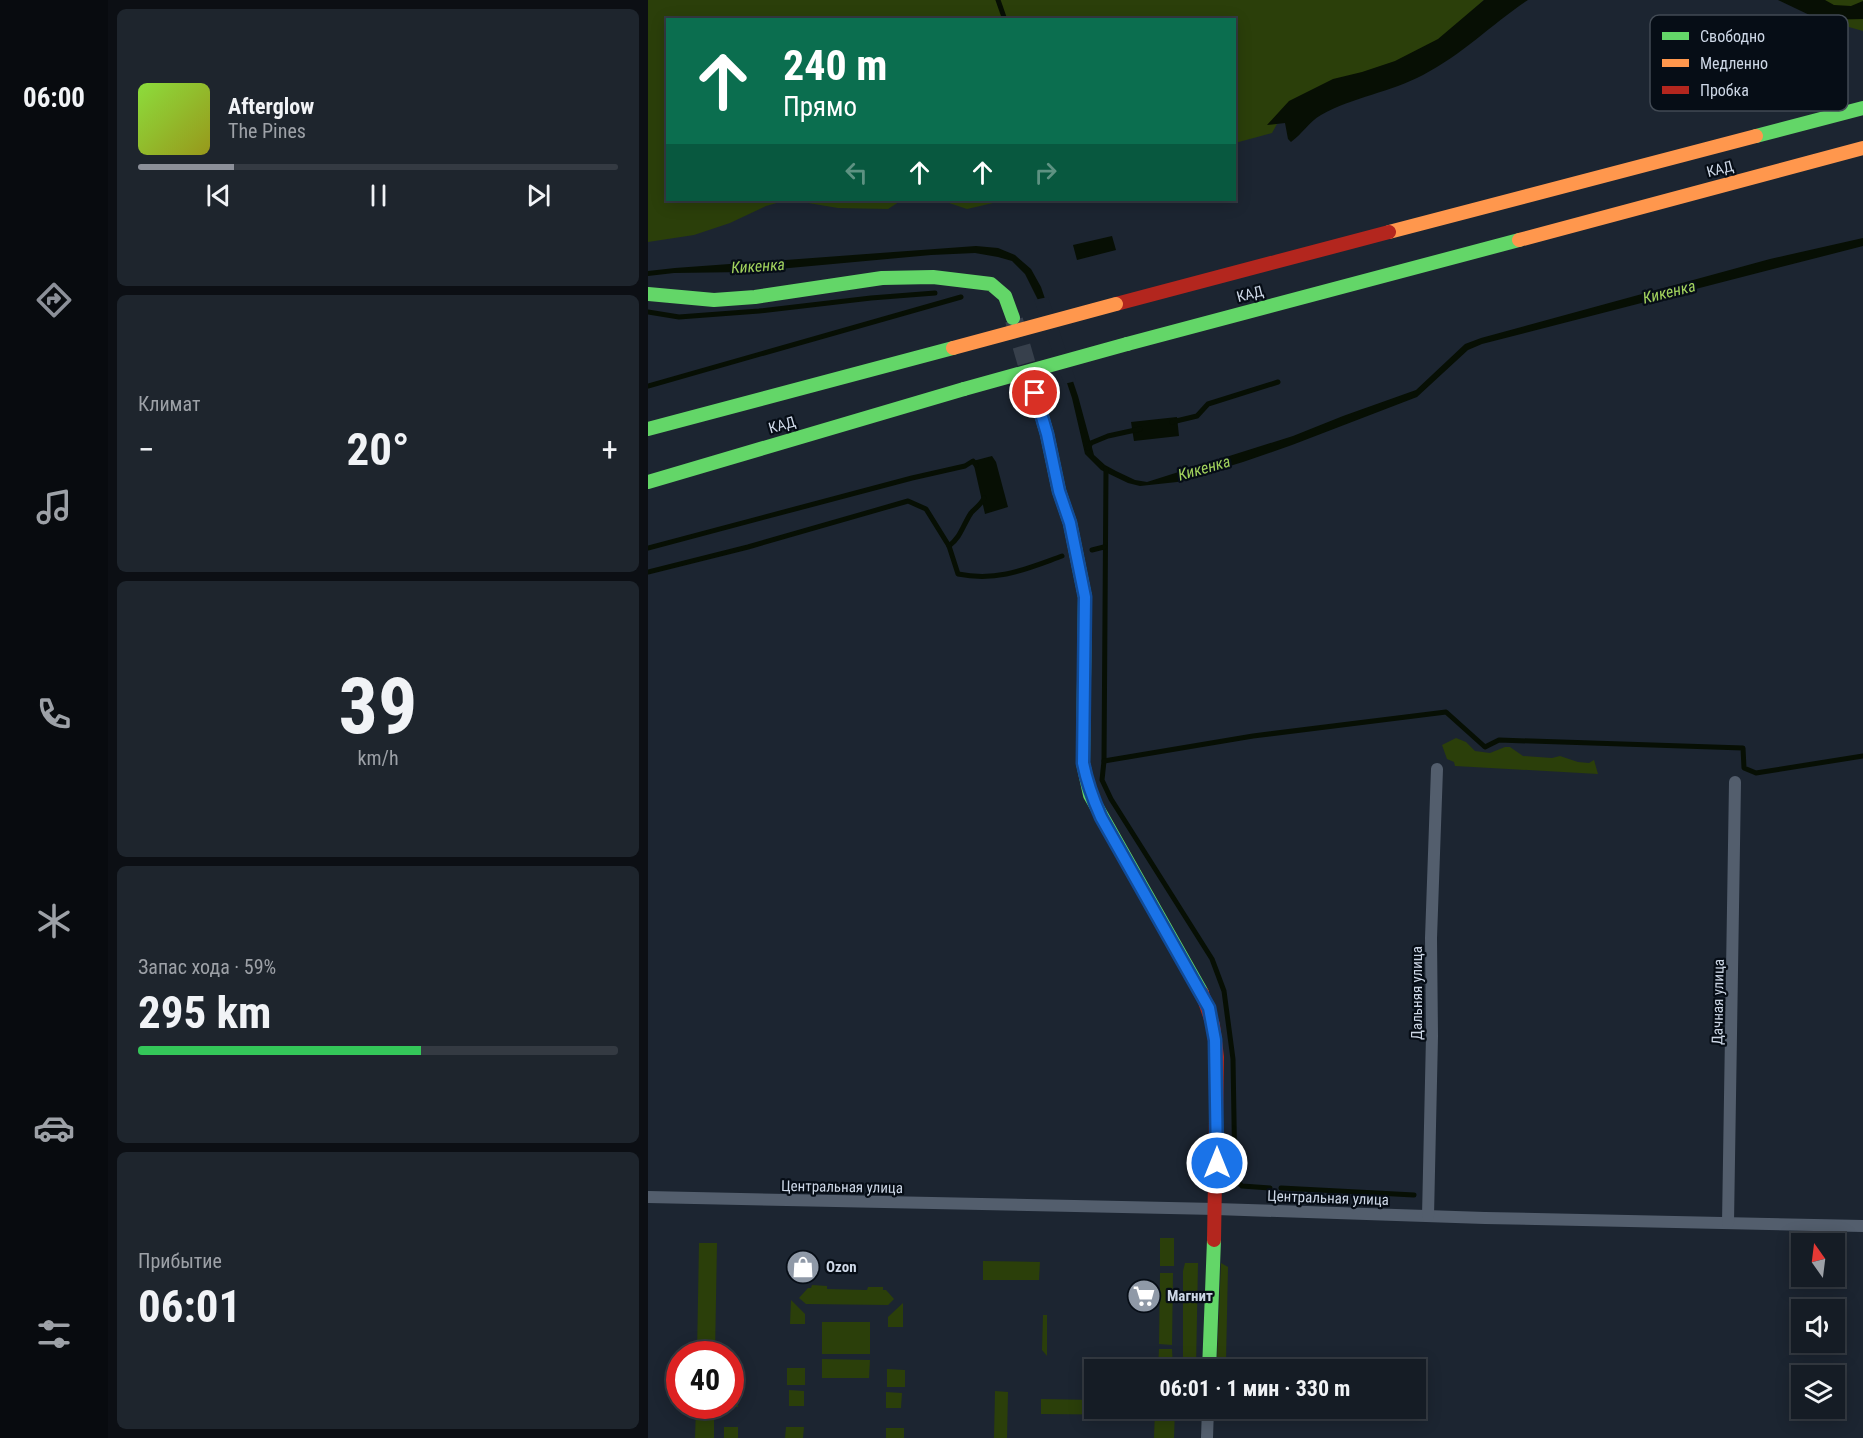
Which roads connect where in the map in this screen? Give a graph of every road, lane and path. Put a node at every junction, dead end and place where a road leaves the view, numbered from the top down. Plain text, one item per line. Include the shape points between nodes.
1 (1863, 108) edge
2 (1863, 148) edge
3 (648, 294) edge
4 (1013, 318) tunnel mouth
5 (1035, 393) tunnel mouth
6 (648, 429) edge
7 (648, 482) edge
8 (1437, 769) dead end
9 (1735, 782) dead end
10 (648, 1197) edge
11 (1216, 1209) junction
12 (1428, 1216) junction
13 (1728, 1223) junction
14 (1863, 1226) edge
15 (1209, 1359) edge
16 (1208, 1419) edge
17 (1207, 1438) edge

1 - 6 main road, КАД, bridge
2 - 7 main road, КАД, bridge via 1126,344
3 - 4 main road via 714,300 882,278 933,277 991,284 1005,296
5 - 11 main road via 1070,523 1085,597 1083,763 1090,795 1209,1008 1216,1052
8 - 12 street, Дальняя улица
9 - 13 street, Дачная улица
10 - 11 street, Центральная улица
11 - 12 street, Центральная улица
11 - 15 main road
12 - 13 street, Центральная улица
13 - 14 street, Центральная улица
16 - 17 street

